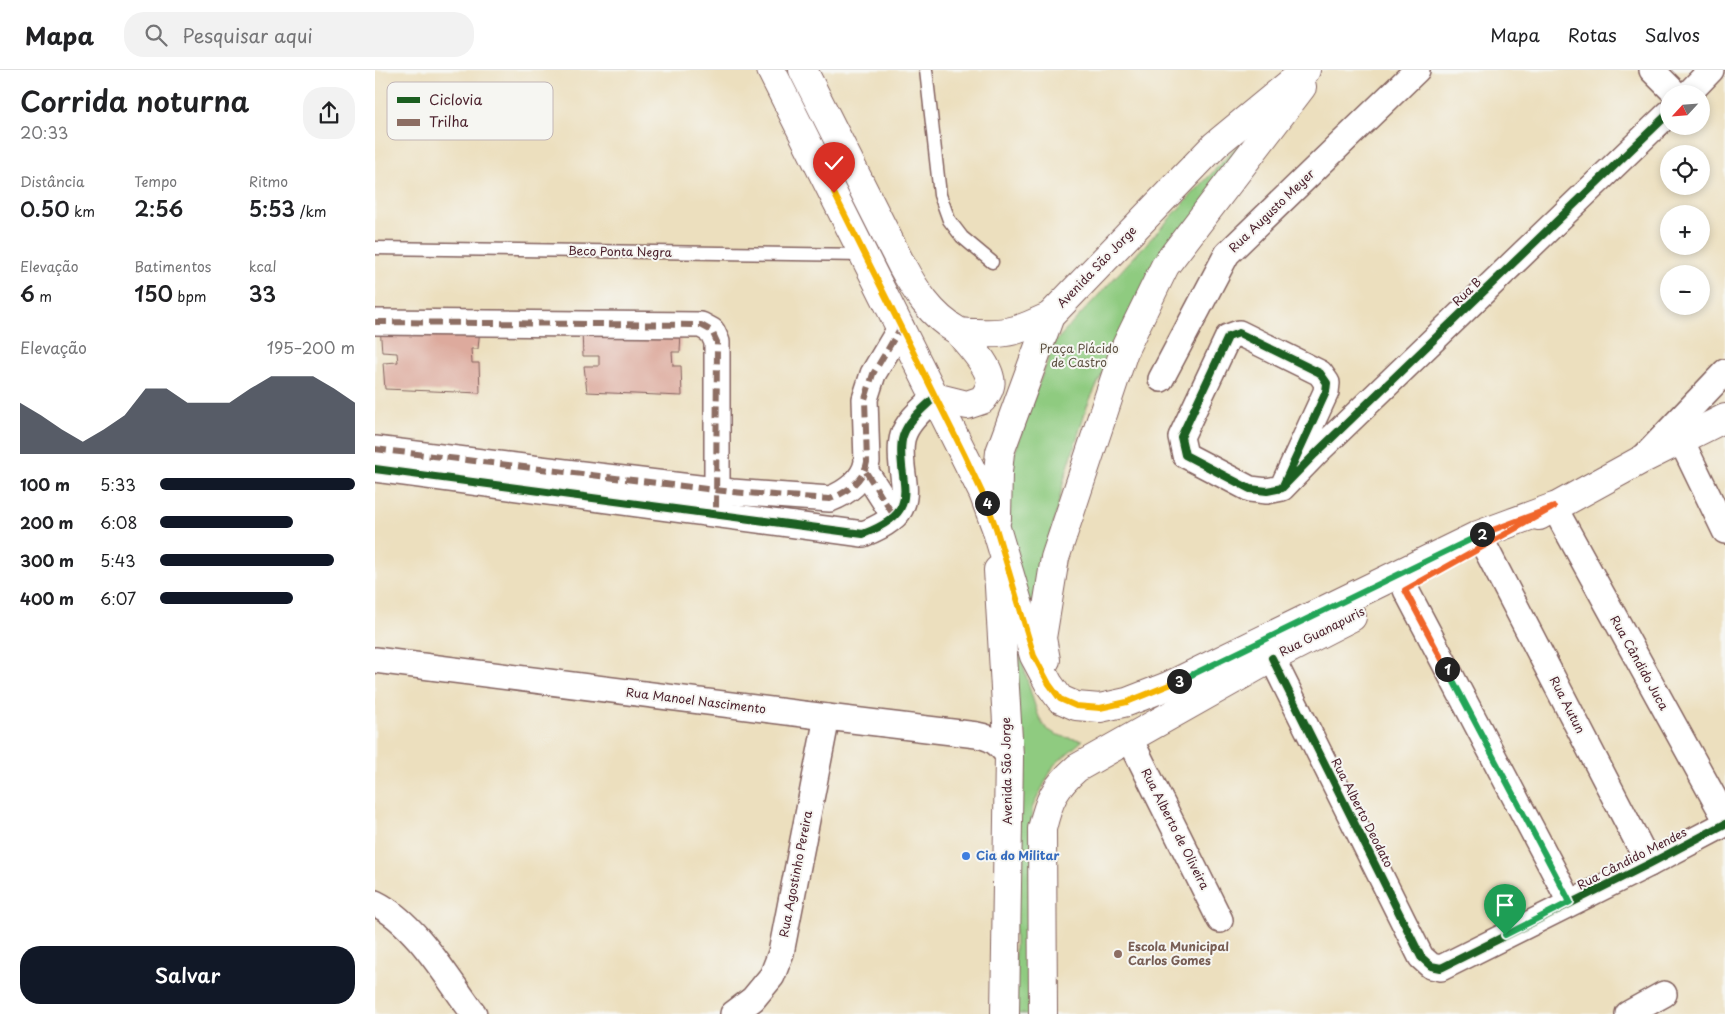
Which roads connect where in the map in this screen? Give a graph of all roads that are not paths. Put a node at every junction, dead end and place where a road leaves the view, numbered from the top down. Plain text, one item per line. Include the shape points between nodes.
1 (771, 70) edge
2 (803, 70) edge
3 (925, 70) edge
4 (1306, 70) edge
5 (1315, 70) edge
6 (1417, 70) edge
7 (1652, 70) edge
8 (1711, 70) edge
9 (1667, 85) edge
10 (1697, 85) edge
11 (1660, 122) edge
12 (375, 248) edge
13 (865, 255) junction
14 (991, 262) dead end
15 (1050, 316) junction
16 (375, 322) edge
17 (901, 327) junction
18 (959, 332) junction
19 (1725, 372) edge
20 (1161, 379) dead end
21 (935, 397) junction
22 (1725, 418) edge
23 (1681, 440) junction
24 (375, 449) edge
25 (1641, 460) junction
26 (375, 469) edge
27 (865, 472) junction
28 (1282, 488) junction
29 (717, 490) junction
30 (1554, 507) junction
31 (716, 516) junction
32 (894, 516) junction
33 (996, 528) junction
34 (1725, 531) edge
35 (1485, 547) junction
36 (1405, 590) junction
37 (1272, 658) junction
38 (375, 660) edge
39 (1049, 684) junction
40 (827, 717) junction
41 (1130, 739) junction
42 (1009, 756) junction
43 (1725, 818) edge
44 (1725, 824) edge
45 (1649, 864) junction
46 (1570, 902) junction
47 (375, 903) edge
48 (1220, 920) dead end
49 (1441, 968) joint
50 (1664, 994) dead end
51 (474, 1014) edge
52 (733, 1014) edge
53 (1005, 1014) edge
54 (1043, 1014) edge
55 (1628, 1014) edge

1 - 13 main road
2 - 18 main road via 916,291 932,311
3 - 14 lane via 940,194 949,220 962,237
4 - 15 main road, Avenida São Jorge via 1215,145
5 - 39 main road via 1165,266 1125,348 1055,558 1042,638
6 - 20 street, Rua Augusto Meyer via 1227,254
7 - 9 street
8 - 10 street
11 - 28 street, Rua B
12 - 13 lane, Beco Ponta Negra
13 - 17 main road
15 - 18 main road via 1003,334
15 - 33 main road, Avenida São Jorge via 1000,452
16 - 29 street via 701,325 712,331 717,342
17 - 21 main road
17 - 27 street via 873,374 865,399
18 - 21 main road via 991,379 989,388 982,400 967,405
19 - 25 street
21 - 32 street via 913,419 903,435 904,495 902,506
21 - 33 main road
22 - 23 main road, Rua Guanapuris
23 - 25 main road, Rua Guanapuris
23 - 34 street
24 - 29 street
25 - 30 main road, Rua Guanapuris
26 - 31 street
27 - 29 street via 842,495 830,499
27 - 32 street
28 - 28 street via 1267,491 1250,489 1185,455 1181,437 1228,337 1239,333 1320,373 1327,383 1326,392
29 - 31 street
30 - 35 main road, Rua Guanapuris
30 - 39 main road, Rua Guanapuris via 1478,535 1168,686 1127,702 1100,708 1076,706 1060,699
30 - 43 street, Rua Cândido Juca
31 - 32 street via 863,534
33 - 39 main road, Avenida São Jorge via 1034,656
33 - 42 main road, Avenida São Jorge
35 - 36 main road, Rua Guanapuris
35 - 45 street, Rua Autun
36 - 37 main road, Rua Guanapuris
36 - 46 street
37 - 41 main road, Rua Guanapuris
37 - 49 street, Rua Alberto Deodato via 1421,957 1431,966
38 - 40 street, Rua Manoel Nascimento
40 - 42 street, Rua Manoel Nascimento via 989,737
40 - 52 street, Rua Agostinho Pereira via 781,954 772,976 753,999
41 - 48 street, Rua Alberto de Oliveira
41 - 54 main road, Rua Guanapuris via 1077,768 1060,783 1047,806 1042,829
42 - 53 main road, Avenida São Jorge
44 - 45 street, Rua Cândido Mendes
45 - 46 street, Rua Cândido Mendes
46 - 49 street, Rua Cândido Mendes
47 - 51 street via 387,909 414,934
50 - 55 street

